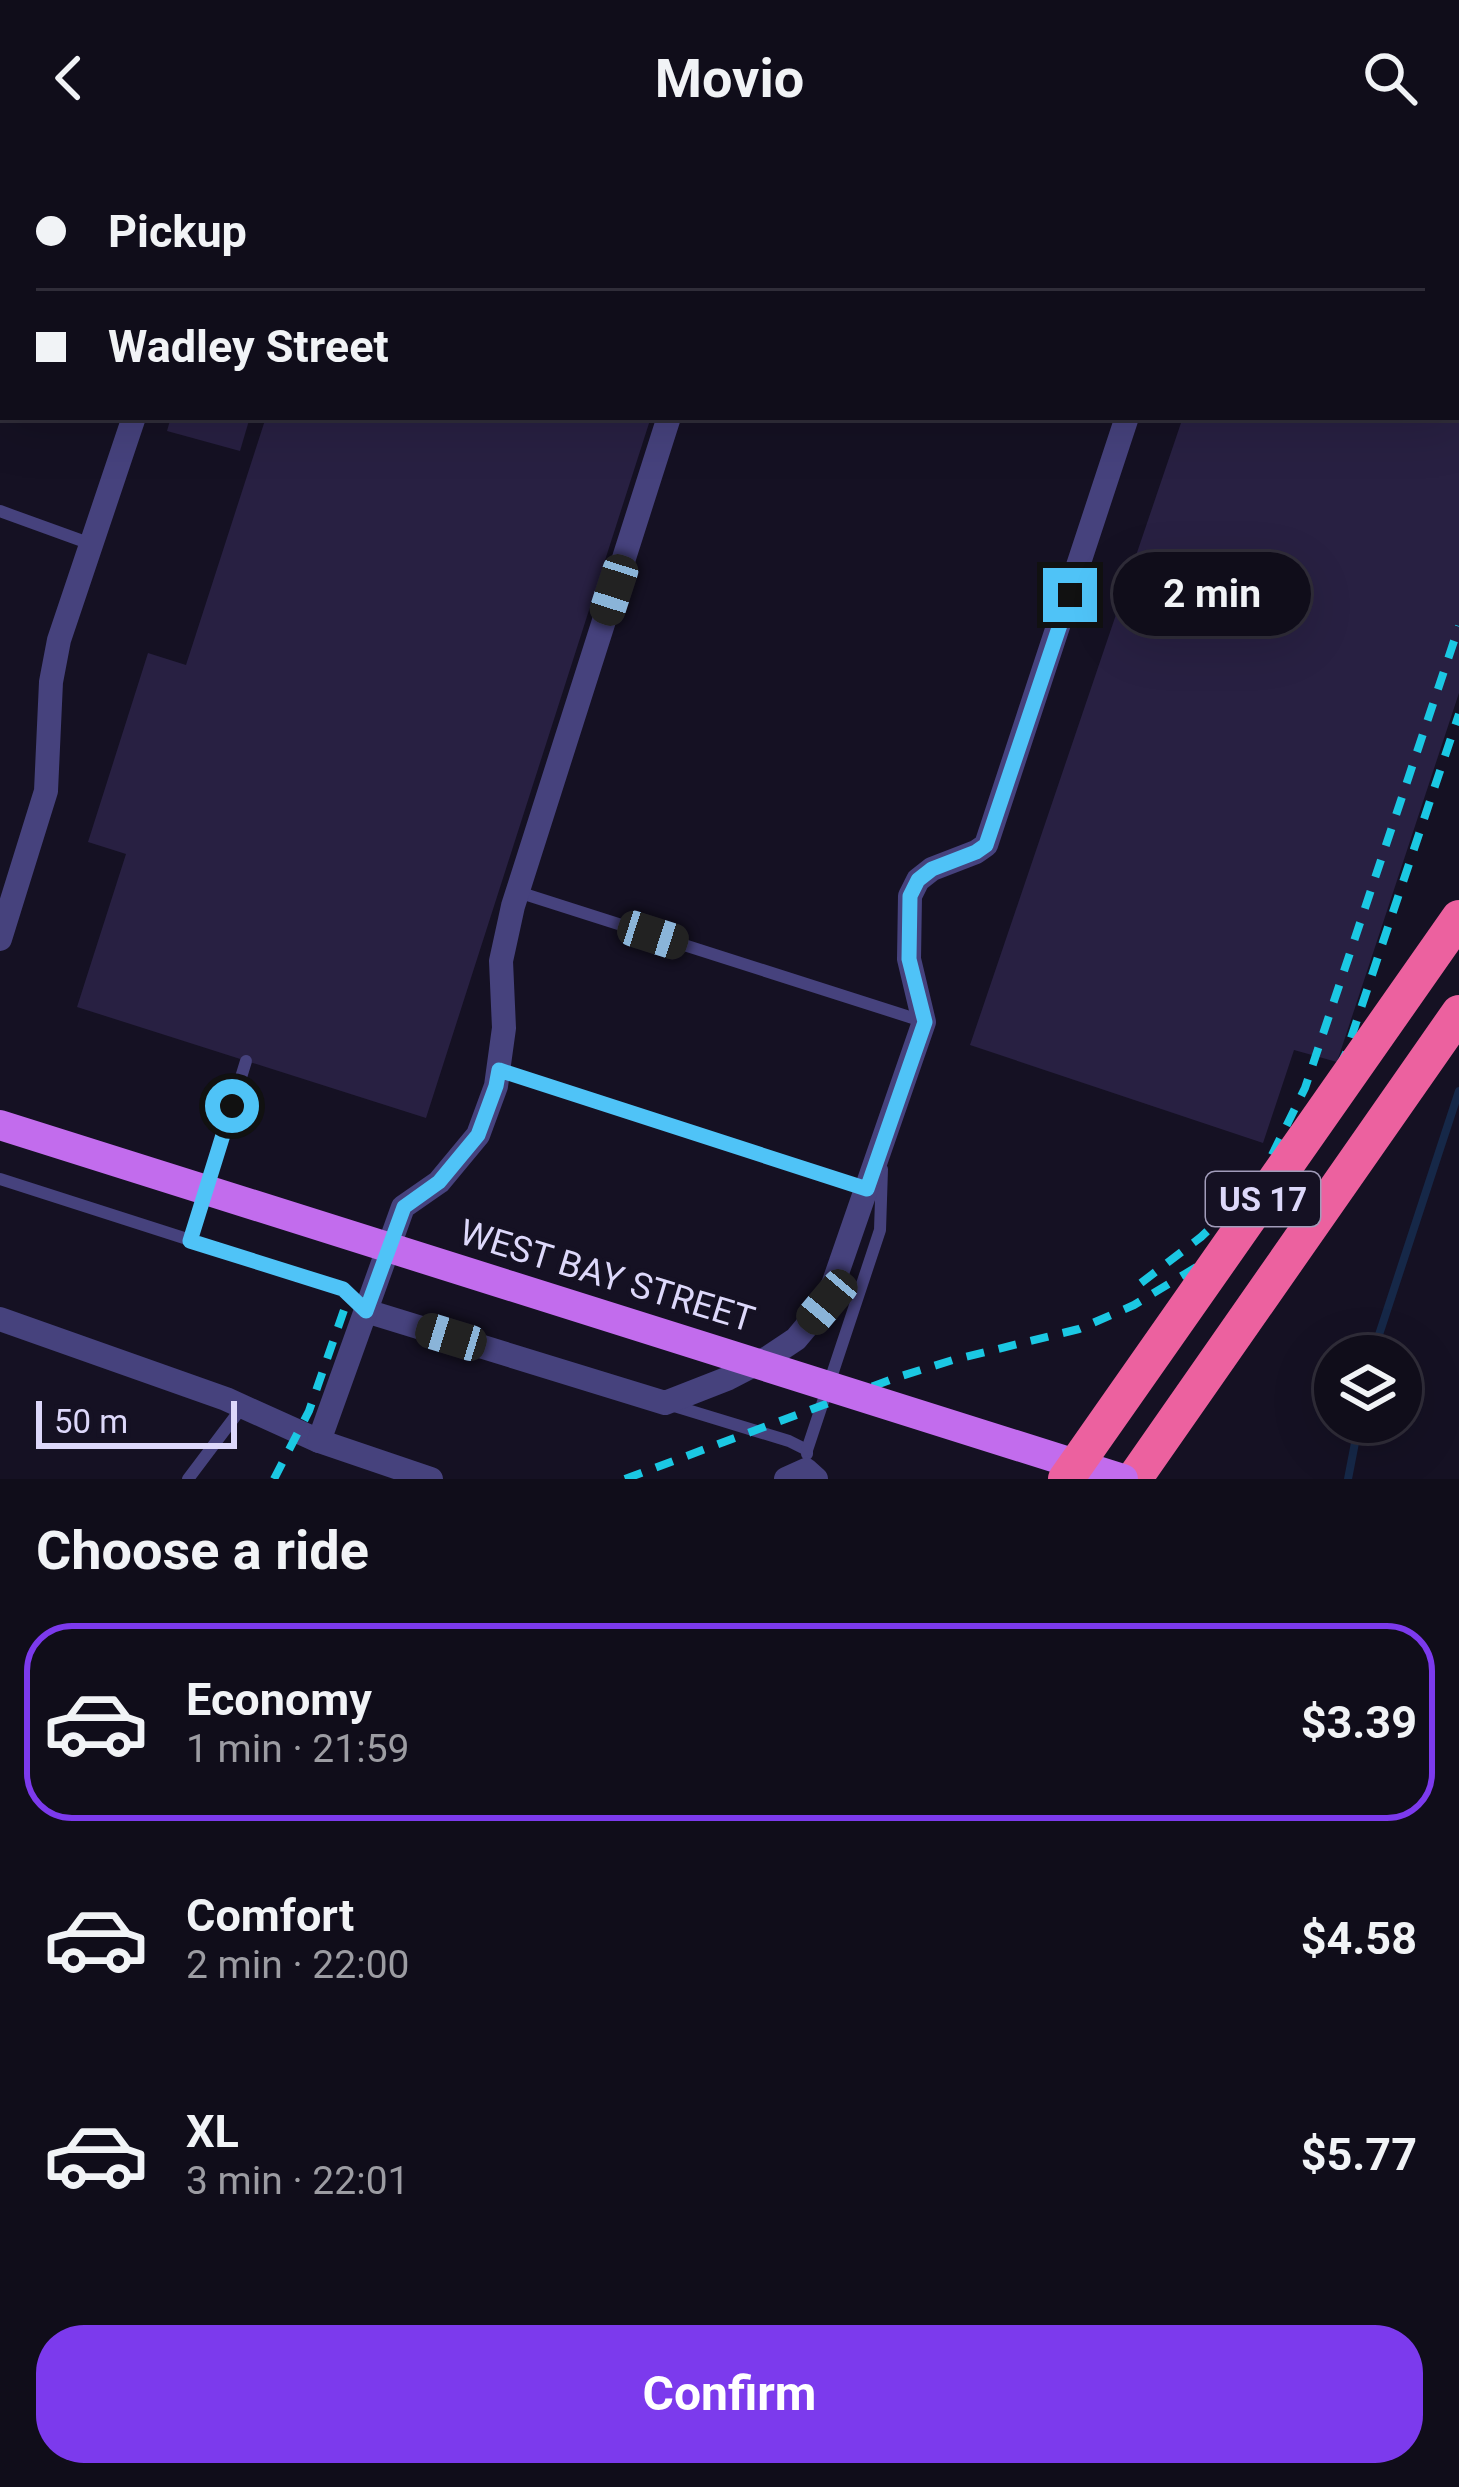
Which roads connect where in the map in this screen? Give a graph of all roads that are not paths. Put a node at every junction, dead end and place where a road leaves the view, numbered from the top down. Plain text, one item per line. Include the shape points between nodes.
1 (133, 420) edge
2 (668, 420) edge
3 (1125, 420) edge
4 (0, 511) edge
5 (91, 544) junction
6 (517, 892) junction
7 (1459, 918) edge
8 (0, 939) edge
9 (1459, 1012) edge
10 (925, 1022) junction
11 (246, 1060) dead end
12 (499, 1070) junction
13 (0, 1125) edge
14 (882, 1144) junction
15 (0, 1180) edge
16 (867, 1189) junction
17 (190, 1241) junction
18 (366, 1311) junction
19 (0, 1319) edge
20 (664, 1403) junction
21 (243, 1406) junction
22 (319, 1441) junction
23 (804, 1471) edge
24 (188, 1479) edge
25 (431, 1479) edge
26 (1066, 1479) edge
27 (1123, 1479) edge
28 (1134, 1479) edge

1 - 5 street
2 - 6 street
3 - 10 street via 986,845 932,869 910,896 909,959
4 - 5 lane
5 - 8 street via 58,640 46,791
6 - 10 lane
6 - 12 street via 501,961
7 - 26 highway, US 17, bridge
9 - 28 highway, US 17
10 - 14 street
11 - 17 lane
12 - 16 lane
12 - 18 street via 478,1135 439,1182 404,1207
13 - 27 main road, WEST BAY STREET, bridge
14 - 16 street
14 - 23 lane via 880,1230
15 - 17 lane
16 - 20 street via 827,1302 796,1339
17 - 18 lane via 343,1289
18 - 20 street
18 - 22 street
19 - 21 street
20 - 23 lane via 789,1441
21 - 22 street
21 - 24 lane
22 - 25 street

